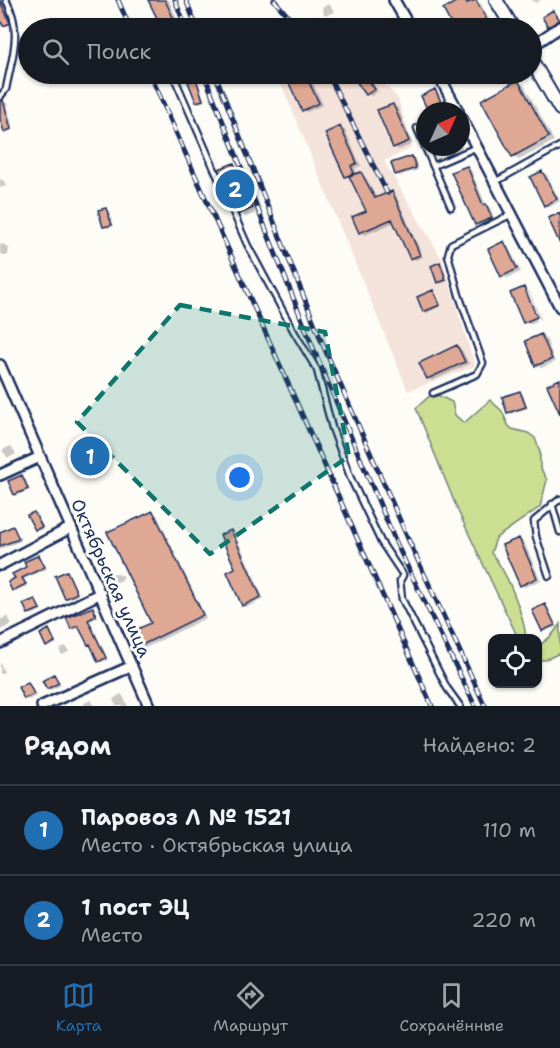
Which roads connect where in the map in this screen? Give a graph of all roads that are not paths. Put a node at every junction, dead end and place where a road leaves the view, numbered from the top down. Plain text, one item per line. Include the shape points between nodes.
1 (6, 0) edge
2 (394, 0) edge
3 (496, 0) edge
4 (404, 18) edge
5 (507, 18) edge
6 (560, 27) edge
7 (542, 39) edge
8 (542, 79) edge
9 (177, 84) edge
10 (443, 84) edge
11 (0, 97) edge
12 (453, 102) edge
13 (560, 109) edge
14 (470, 134) edge
15 (560, 146) edge
16 (477, 147) junction
17 (429, 156) edge
18 (433, 166) junction
19 (495, 182) junction
20 (451, 207) dead end
21 (512, 214) junction
22 (560, 307) edge
23 (0, 365) edge
24 (9, 388) junction
25 (0, 392) edge
26 (432, 393) dead end
27 (40, 457) junction
28 (0, 475) edge
29 (560, 499) edge
30 (552, 504) junction
31 (70, 528) junction
32 (560, 532) edge
33 (0, 565) edge
34 (549, 576) dead end
35 (101, 593) junction
36 (0, 643) edge
37 (132, 666) junction
38 (42, 706) edge
39 (149, 706) edge
40 (460, 706) edge

1 - 11 lane via 16,31 6,89
2 - 4 street
3 - 5 main road
6 - 7 street
8 - 13 main road
9 - 40 lane via 247,244 317,370 351,479 381,542 403,575 402,598
10 - 12 street
14 - 16 street
15 - 19 lane
16 - 18 lane
16 - 19 street
17 - 18 lane
18 - 20 lane
19 - 21 street
21 - 22 street
21 - 26 lane via 451,244 448,255 483,363 477,374
23 - 24 street, Октябрьская улица
24 - 25 street
24 - 27 street, Октябрьская улица
27 - 28 street
27 - 31 street, Октябрьская улица
29 - 30 lane
30 - 32 lane
30 - 34 lane via 534,521
31 - 33 street
31 - 35 street, Октябрьская улица
35 - 36 street
35 - 37 street, Октябрьская улица
37 - 38 street
37 - 39 street, Октябрьская улица

